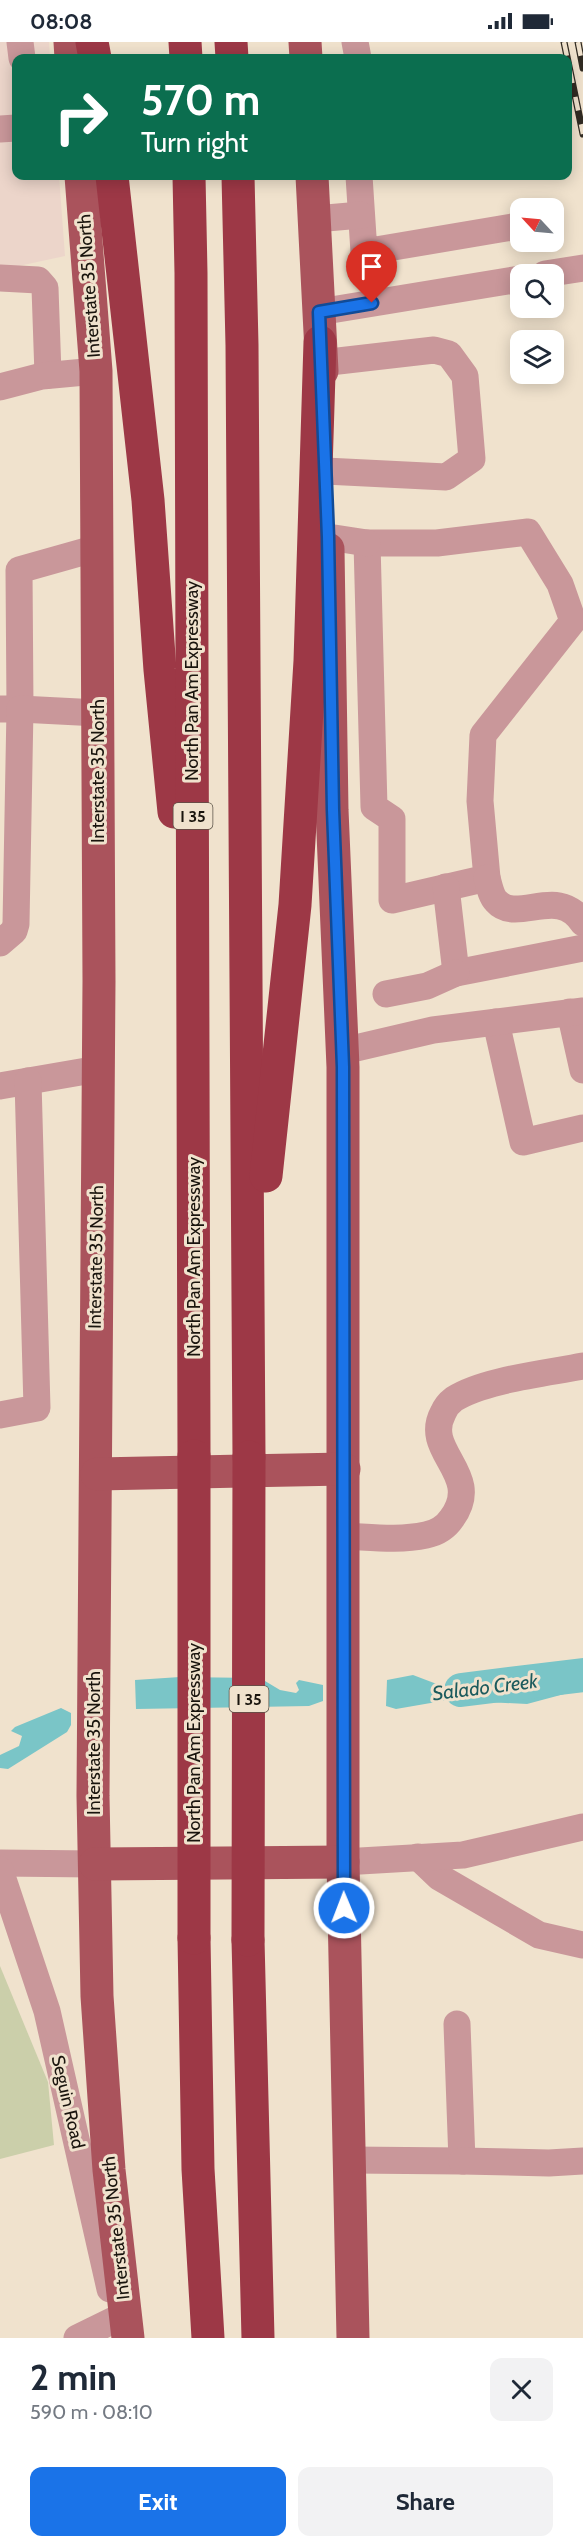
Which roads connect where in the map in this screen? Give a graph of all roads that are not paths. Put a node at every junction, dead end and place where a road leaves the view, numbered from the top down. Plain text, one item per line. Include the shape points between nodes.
1 (81, 180) edge
2 (112, 180) edge
3 (189, 180) edge
4 (238, 180) edge
5 (312, 180) edge
6 (359, 180) edge
7 (361, 215) junction
8 (315, 219) junction
9 (510, 227) edge
10 (583, 268) edge
11 (564, 271) edge
12 (0, 278) edge
13 (510, 282) edge
14 (320, 339) junction
15 (96, 371) junction
16 (48, 375) junction
17 (0, 387) edge
18 (325, 471) junction
19 (328, 537) junction
20 (367, 543) junction
21 (97, 548) junction
22 (10, 570) edge
23 (10, 709) edge
24 (98, 713) junction
25 (374, 807) junction
26 (333, 810) junction
27 (9, 835) edge
28 (487, 878) junction
29 (446, 887) junction
30 (193, 913) junction
31 (583, 923) edge
32 (0, 943) edge
33 (583, 948) edge
34 (456, 973) junction
35 (386, 994) dead end
36 (577, 1012) edge
37 (496, 1022) junction
38 (343, 1051) junction
39 (98, 1069) junction
40 (583, 1070) edge
41 (28, 1081) junction
42 (0, 1086) edge
43 (583, 1128) edge
44 (249, 1351) junction
45 (583, 1366) edge
46 (0, 1415) edge
47 (344, 1469) junction
48 (97, 1474) junction
49 (343, 1536) junction
50 (583, 1827) edge
51 (418, 1857) junction
52 (0, 1863) edge
53 (343, 1863) junction
54 (95, 1864) junction
55 (0, 1870) edge
56 (583, 1945) edge
57 (457, 2024) dead end
58 (350, 2160) junction
59 (462, 2161) junction
60 (583, 2161) edge
61 (255, 2272) junction
62 (123, 2327) edge
63 (77, 2338) edge
64 (208, 2338) edge
65 (258, 2338) edge
66 (268, 2338) edge
67 (353, 2338) edge

1 - 15 main road, Interstate 35 North
2 - 30 highway via 148,500 172,801
3 - 30 highway, North Pan Am Expressway / I 35
4 - 44 highway, I 35
5 - 8 main road
6 - 7 street
7 - 8 street
7 - 9 street via 364,252
8 - 14 main road
10 - 11 street
12 - 16 street via 38,280 45,288
13 - 14 street
14 - 18 main road
14 - 18 street via 449,354 465,376 472,459 446,477
14 - 44 highway via 310,661 295,905
15 - 16 street
15 - 21 main road, Interstate 35 North
16 - 17 street
18 - 19 main road
19 - 20 street
19 - 26 main road
20 - 25 street
20 - 28 street via 437,543 528,532 560,584 573,621 483,735 480,801
21 - 22 street
21 - 24 main road, Interstate 35 North
22 - 23 street
23 - 24 street
23 - 27 street
24 - 39 main road, Interstate 35 North
25 - 26 street
25 - 29 street via 392,819 392,900
26 - 38 main road
27 - 32 street via 16,924 14,932
28 - 29 street
28 - 31 street via 495,900 507,907 564,905 576,912
29 - 34 street
30 - 64 highway, North Pan Am Expressway / I 35, bridge via 194,1938 198,2169
33 - 34 street
34 - 35 street via 427,986
36 - 37 street
36 - 40 street
37 - 38 street via 433,1030
37 - 43 street via 523,1142
38 - 47 main road
39 - 41 street
39 - 48 main road, Interstate 35 North
41 - 42 street
41 - 46 street via 37,1408
44 - 61 highway, I 35, bridge via 248,1940
45 - 49 street via 480,1388 453,1399 445,1408 438,1434 462,1486 457,1512 439,1530 394,1538
47 - 48 main road
47 - 49 main road
48 - 54 main road, Interstate 35 North
49 - 53 main road
50 - 51 street via 463,1855
51 - 53 street
51 - 56 street via 439,1877 539,1935
52 - 54 street
53 - 54 main road
53 - 58 main road
54 - 62 main road, Interstate 35 North via 97,1996
55 - 62 street, Seguin Road via 47,2011
57 - 59 street
58 - 59 street
58 - 67 main road
59 - 60 street
61 - 65 highway, I 35
61 - 66 highway
62 - 63 street

